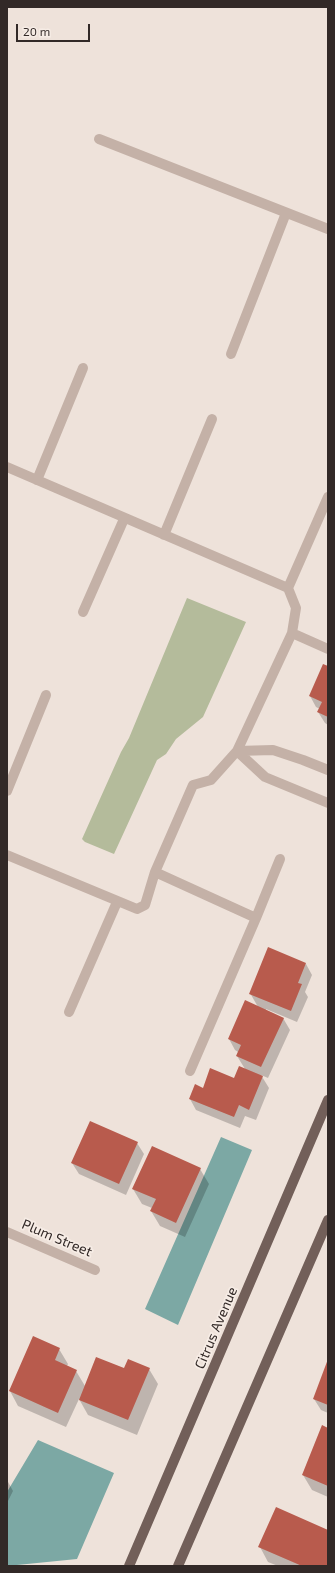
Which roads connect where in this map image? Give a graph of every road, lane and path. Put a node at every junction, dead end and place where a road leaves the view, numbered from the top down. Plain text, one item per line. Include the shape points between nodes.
1 (99, 139) dead end
2 (286, 213) junction
3 (328, 229) edge
4 (231, 354) dead end
5 (83, 368) dead end
6 (212, 419) dead end
7 (7, 467) edge
8 (37, 480) junction
9 (328, 497) edge
10 (124, 518) junction
11 (164, 535) junction
12 (288, 588) junction
13 (83, 612) dead end
14 (292, 633) junction
15 (328, 649) edge
16 (46, 695) dead end
17 (238, 751) junction
18 (328, 770) edge
19 (7, 791) edge
20 (328, 803) edge
21 (7, 855) edge
22 (280, 859) dead end
23 (155, 872) junction
24 (117, 902) junction
25 (256, 918) junction
26 (69, 1012) dead end
27 (190, 1071) dead end
28 (328, 1100) edge
29 (328, 1220) edge
30 (7, 1232) edge
31 (95, 1270) dead end
32 (129, 1566) edge
33 (178, 1566) edge

1 - 2 street
2 - 3 street
2 - 4 street
5 - 8 street
6 - 11 street
7 - 8 street
8 - 10 street
9 - 12 street
10 - 11 street
10 - 13 street
11 - 12 street
12 - 14 street via 296,608
14 - 15 street
14 - 17 street
16 - 19 street
17 - 18 street via 273,750
17 - 20 street via 265,776
17 - 23 street via 211,780 193,785
21 - 24 street
22 - 25 street
23 - 24 street via 145,905 137,909
23 - 25 street
24 - 26 street
25 - 27 street
28 - 32 main road, Citrus Avenue
29 - 33 main road
30 - 31 street, Plum Street

